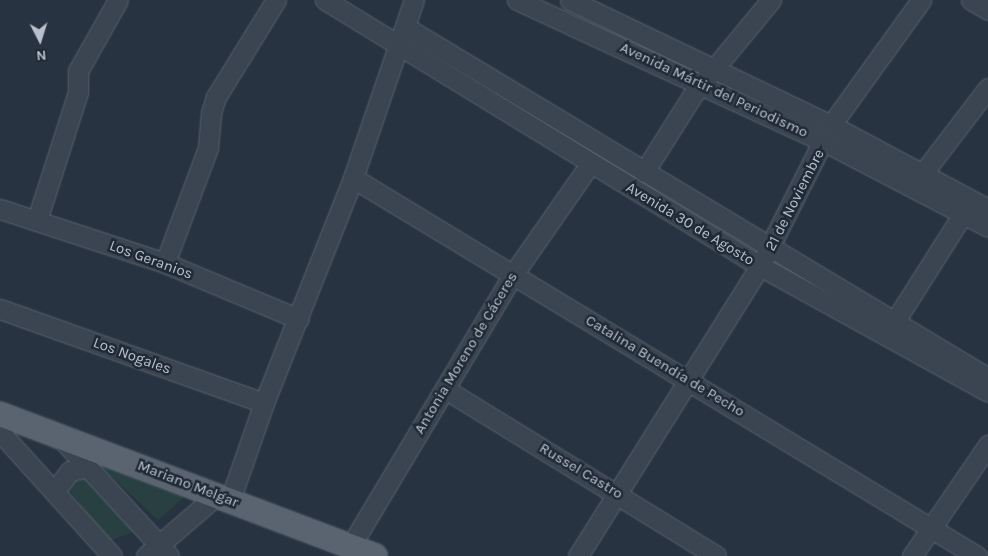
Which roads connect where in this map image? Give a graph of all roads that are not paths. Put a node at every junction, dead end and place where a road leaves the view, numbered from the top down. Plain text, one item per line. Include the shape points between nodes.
1 (118, 0) edge
2 (276, 0) edge
3 (325, 0) edge
4 (414, 0) edge
5 (517, 0) edge
6 (570, 0) edge
7 (771, 0) edge
8 (920, 0) edge
9 (971, 0) edge
10 (598, 6) edge
11 (988, 10) edge
12 (403, 36) junction
13 (709, 77) junction
14 (988, 88) edge
15 (828, 133) junction
16 (590, 164) junction
17 (644, 172) junction
18 (923, 173) junction
19 (353, 178) junction
20 (0, 209) edge
21 (988, 209) edge
22 (963, 214) junction
23 (37, 220) junction
24 (988, 227) edge
25 (770, 248) junction
26 (165, 263) junction
27 (760, 266) junction
28 (514, 273) junction
29 (0, 310) edge
30 (299, 318) junction
31 (896, 321) junction
32 (988, 378) edge
33 (686, 380) junction
34 (445, 389) junction
35 (988, 392) edge
36 (264, 403) junction
37 (0, 414) edge
38 (0, 432) edge
39 (56, 434) junction
40 (988, 445) edge
41 (6, 452) edge
42 (88, 467) junction
43 (54, 492) junction
44 (617, 493) junction
45 (224, 498) junction
46 (934, 527) junction
47 (350, 547) junction
48 (158, 552) edge
49 (112, 556) edge
50 (375, 556) edge
51 (578, 556) edge
52 (716, 556) edge
53 (912, 556) edge
54 (977, 556) edge

1 - 23 street via 78,71 78,92
2 - 26 street via 216,97 208,148
3 - 12 street
4 - 12 street
5 - 13 street, Avenida Mártir del Periodismo
6 - 10 street, Avenida Mártir del Periodismo
7 - 13 street
8 - 15 street, 21 de Noviembre
9 - 11 street
10 - 13 street, Avenida Mártir del Periodismo
12 - 16 street, Avenida 30 de Agosto
12 - 17 street, Avenida 30 de Agosto
12 - 19 street
13 - 15 street, Avenida Mártir del Periodismo
13 - 17 street
14 - 18 street
15 - 18 street, Avenida Mártir del Periodismo
15 - 22 street, Avenida Mártir del Periodismo
15 - 25 street, 21 de Noviembre
16 - 27 street, Avenida 30 de Agosto
16 - 28 street, Antonia Moreno de Cáceres
17 - 25 street, Avenida 30 de Agosto
18 - 21 street, Avenida Mártir del Periodismo
19 - 28 street, Catalina Buendía de Pecho
19 - 30 street
20 - 23 street, Los Geranios
22 - 24 street, Avenida Mártir del Periodismo
22 - 31 street
23 - 26 street, Los Geranios
25 - 27 street, 21 de Noviembre
25 - 31 street, Avenida 30 de Agosto
26 - 30 street, Los Geranios
27 - 33 street, 21 de Noviembre
27 - 35 street, Avenida 30 de Agosto
28 - 33 street, Catalina Buendía de Pecho
28 - 34 street, Antonia Moreno de Cáceres
29 - 36 street, Los Nogales
30 - 36 street
31 - 32 street, Avenida 30 de Agosto
33 - 44 street, 21 de Noviembre
33 - 46 street, Catalina Buendía de Pecho
34 - 44 street, Russel Castro
34 - 47 street, Antonia Moreno de Cáceres
36 - 45 street
37 - 39 main road, Mariano Melgar
38 - 41 street
39 - 42 street
39 - 45 main road, Mariano Melgar
40 - 46 street
41 - 43 street
42 - 43 street via 70,471
42 - 48 street
43 - 49 street
44 - 51 street, 21 de Noviembre
44 - 52 street, Russel Castro
45 - 47 main road, Mariano Melgar
45 - 48 street
46 - 53 street
46 - 54 street, Catalina Buendía de Pecho
47 - 50 main road, Mariano Melgar

